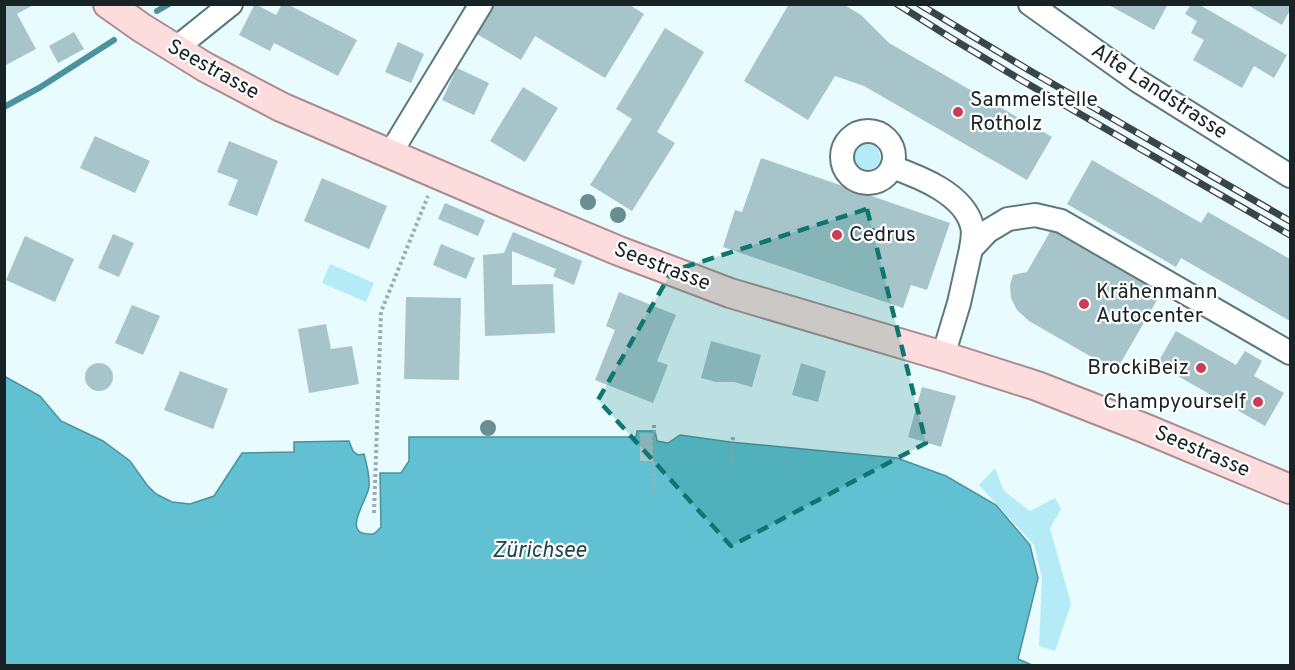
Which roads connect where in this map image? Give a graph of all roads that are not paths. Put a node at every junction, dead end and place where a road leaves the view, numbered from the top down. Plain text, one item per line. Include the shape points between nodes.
1 (108, 4) edge
2 (231, 4) edge
3 (481, 4) edge
4 (1030, 4) edge
5 (175, 49) junction
6 (390, 154) junction
7 (892, 167) dead end
8 (1290, 176) edge
9 (971, 249) junction
10 (1290, 353) edge
11 (943, 356) junction
12 (1290, 489) edge

1 - 5 main road, Seestrasse
2 - 5 street
3 - 6 street
4 - 8 street, Alte Landstrasse via 1138,81
5 - 6 main road, Seestrasse via 281,107
6 - 11 main road, Seestrasse via 730,294
7 - 9 street via 928,181 963,208 972,227
9 - 10 street via 988,231 1008,219 1035,215 1061,221
9 - 11 street
11 - 12 main road, Seestrasse via 1059,394

